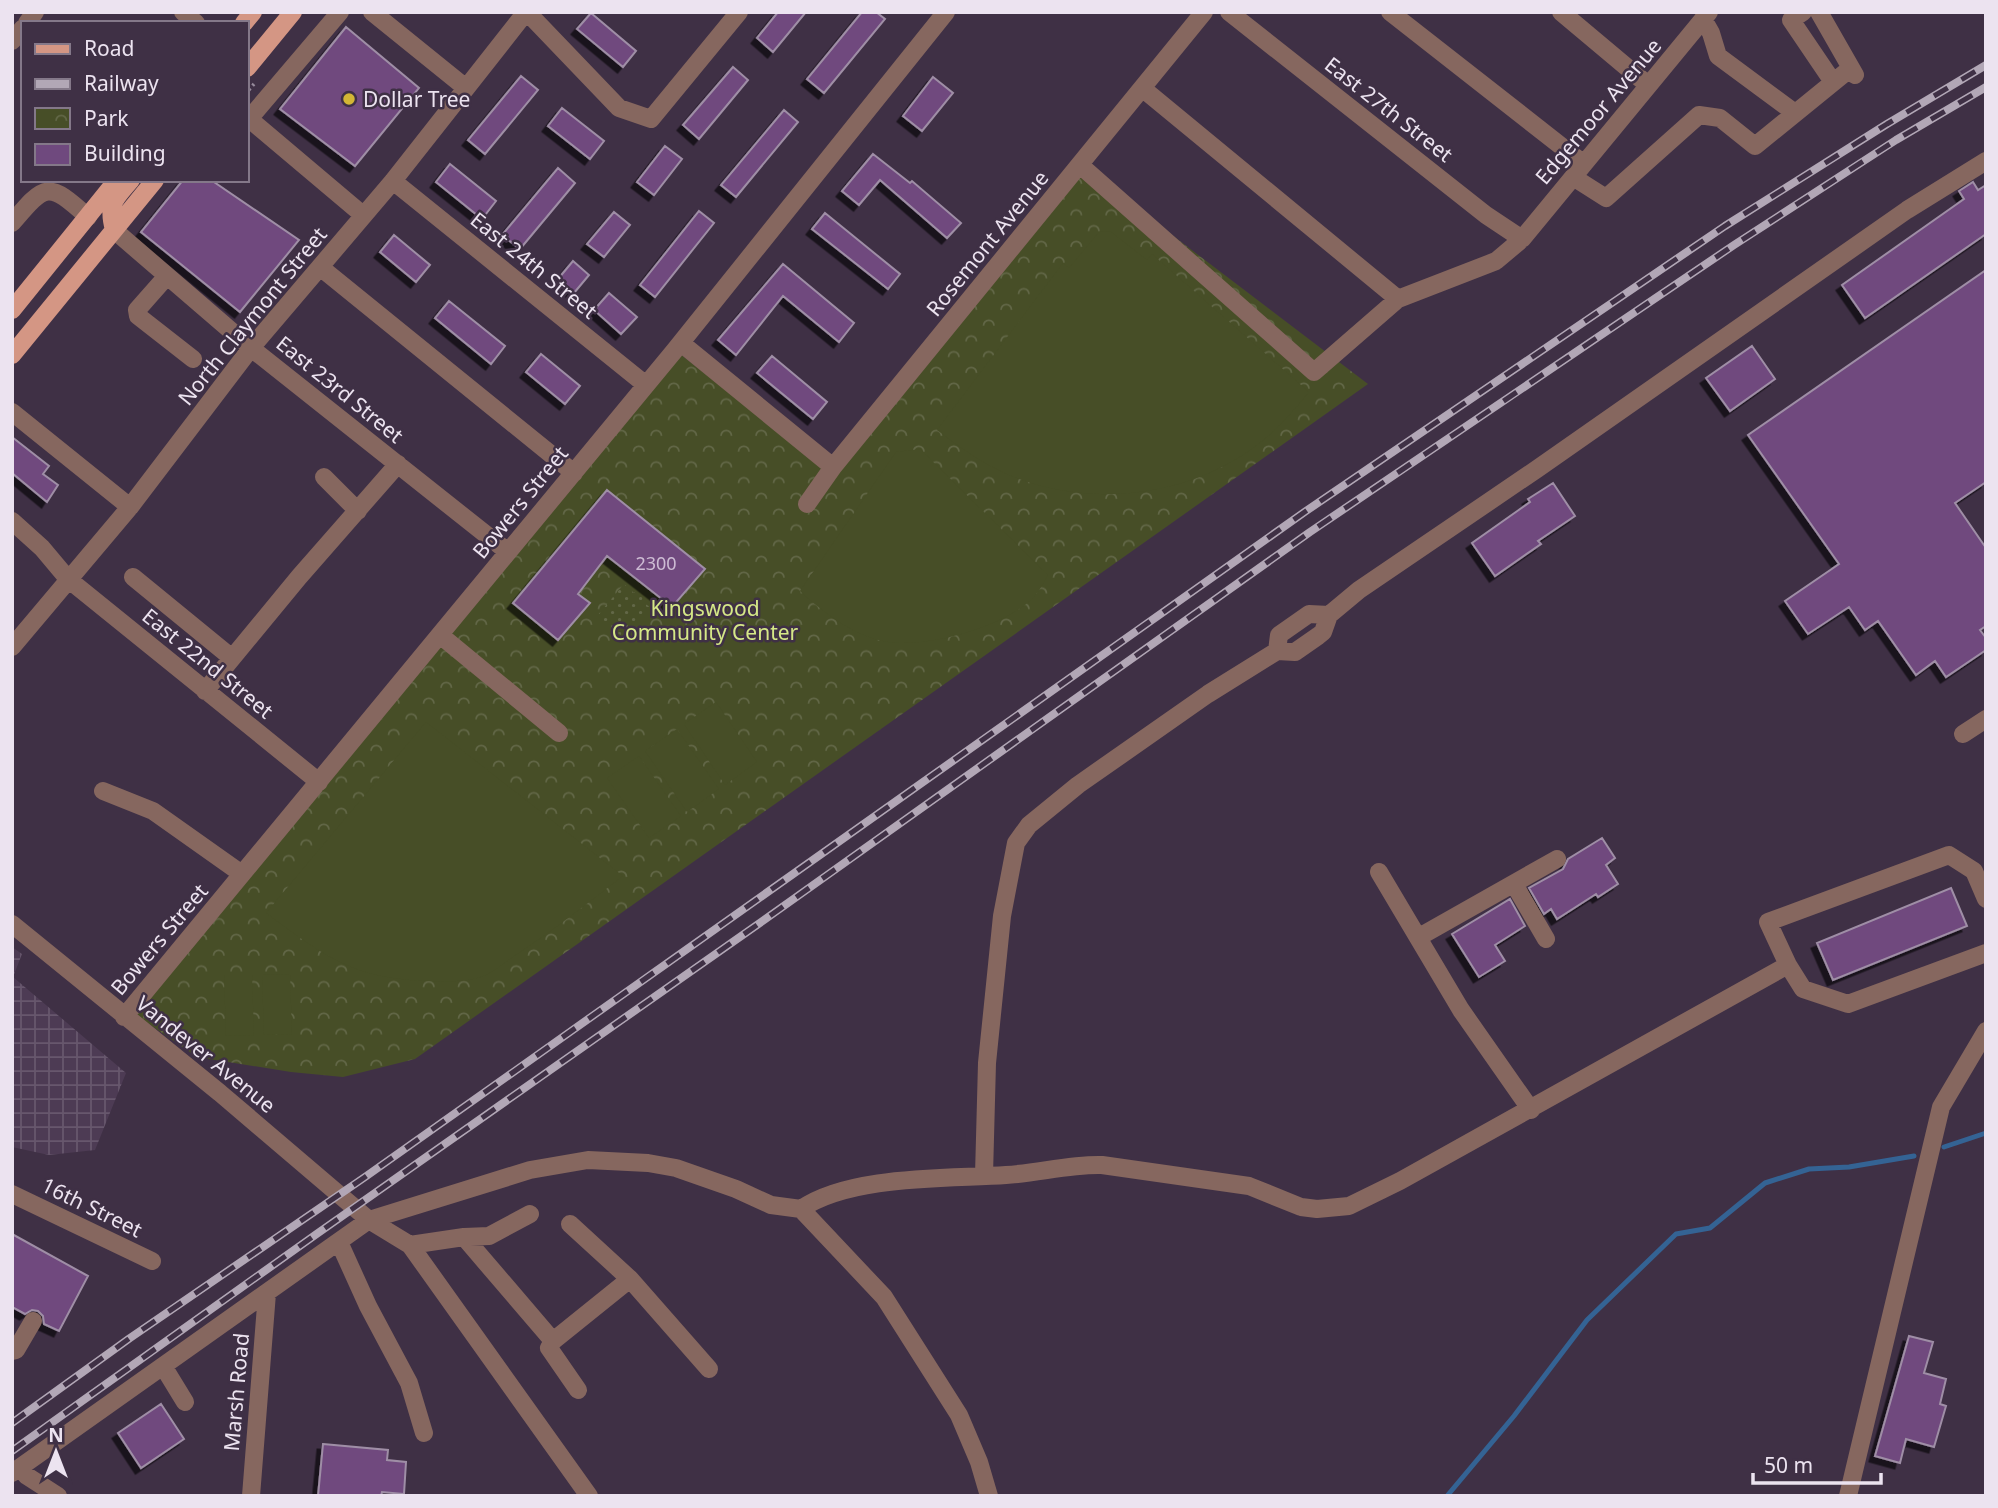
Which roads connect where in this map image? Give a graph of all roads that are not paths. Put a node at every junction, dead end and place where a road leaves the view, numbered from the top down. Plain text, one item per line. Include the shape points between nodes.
1 (293, 12) edge
2 (340, 12) edge
3 (372, 12) edge
4 (527, 12) edge
5 (738, 12) edge
6 (946, 12) edge
7 (1204, 12) edge
8 (1229, 12) edge
9 (1390, 12) edge
10 (1561, 12) edge
11 (1802, 12) edge
12 (1819, 12) edge
13 (1706, 16) edge
14 (248, 67) edge
15 (1833, 82) junction
16 (1648, 85) junction
17 (466, 88) junction
18 (1142, 88) junction
19 (1795, 113) junction
20 (248, 118) edge
21 (1986, 161) edge
22 (1080, 165) junction
23 (1578, 170) junction
24 (393, 181) junction
25 (115, 182) edge
26 (129, 182) edge
27 (153, 182) edge
28 (363, 215) junction
29 (88, 217) junction
30 (12, 223) edge
31 (114, 230) junction
32 (1522, 239) junction
33 (320, 267) junction
34 (167, 276) junction
35 (1398, 299) junction
36 (12, 310) edge
37 (681, 343) junction
38 (251, 348) junction
39 (12, 355) edge
40 (193, 359) dead end
41 (646, 385) junction
42 (12, 412) edge
43 (398, 464) junction
44 (832, 467) junction
45 (573, 474) junction
46 (324, 477) dead end
47 (807, 504) dead end
48 (130, 507) junction
49 (358, 511) junction
50 (12, 522) edge
51 (509, 552) junction
52 (133, 577) dead end
53 (68, 579) junction
54 (440, 635) junction
55 (12, 647) edge
56 (232, 658) junction
57 (205, 691) junction
58 (1986, 719) edge
59 (559, 733) dead end
60 (1963, 734) dead end
61 (319, 782) junction
62 (103, 791) dead end
63 (1557, 859) dead end
64 (1379, 872) dead end
65 (243, 874) junction
66 (1514, 884) junction
67 (1986, 899) edge
68 (12, 924) edge
69 (1419, 937) junction
70 (1546, 939) dead end
71 (1986, 953) edge
72 (1788, 965) junction
73 (124, 1017) junction
74 (1986, 1031) edge
75 (1531, 1110) junction
76 (984, 1175) junction
77 (12, 1194) edge
78 (801, 1209) junction
79 (530, 1214) dead end
80 (369, 1220) junction
81 (570, 1224) dead end
82 (464, 1237) junction
83 (339, 1242) junction
84 (410, 1245) junction
85 (152, 1261) dead end
86 (630, 1279) junction
87 (267, 1293) junction
88 (33, 1321) dead end
89 (553, 1341) junction
90 (12, 1351) edge
91 (163, 1366) junction
92 (709, 1369) dead end
93 (578, 1390) dead end
94 (185, 1402) dead end
95 (424, 1433) dead end
96 (16, 1471) edge
97 (58, 1496) edge
98 (251, 1496) edge
99 (589, 1496) edge
100 (989, 1496) edge
101 (1848, 1496) edge

1 - 14 main road
2 - 20 street
3 - 17 street
4 - 5 street via 619,108 652,119
4 - 17 street, North Claymont Street
6 - 37 street, Bowers Street
7 - 18 street, Rosemont Avenue
8 - 32 street, East 27th Street
9 - 23 street
10 - 16 street
11 - 15 street via 1791,20
12 - 15 street via 1853,71
13 - 16 street, Edgemoor Avenue
13 - 19 street via 1718,56
15 - 19 street
16 - 23 street, Edgemoor Avenue
17 - 24 street, North Claymont Street
18 - 22 street, Rosemont Avenue
18 - 35 street
19 - 23 street via 1755,146 1720,118 1699,115 1606,198
20 - 28 street
21 - 76 street via 1907,210 1329,615 1309,614 1279,635 1277,651 1078,785 1029,825 1016,843 1005,891 985,1104
22 - 35 street, Edgemoor Avenue via 1314,372
22 - 44 street, Rosemont Avenue
23 - 32 street, Edgemoor Avenue
24 - 28 street, North Claymont Street
24 - 41 street, East 24th Street
25 - 29 main road
26 - 31 main road via 110,212
27 - 31 main road
28 - 33 street, North Claymont Street
29 - 30 street via 52,190 36,195
29 - 36 main road
31 - 34 street, East 23rd Street
31 - 39 main road
32 - 35 street, Edgemoor Avenue via 1496,261
33 - 38 street, North Claymont Street
33 - 45 street
34 - 38 street, East 23rd Street
34 - 40 street via 137,310 138,316
37 - 41 street, Bowers Street
37 - 44 street
38 - 43 street, East 23rd Street
38 - 48 street, North Claymont Street
41 - 45 street, Bowers Street
42 - 48 street
43 - 49 street
43 - 51 street, East 23rd Street
44 - 47 street, Rosemont Avenue
45 - 51 street, Bowers Street
46 - 49 street
48 - 53 street, North Claymont Street
49 - 56 street
50 - 53 street, East 22nd Street
51 - 54 street, Bowers Street
52 - 56 street
53 - 55 street, North Claymont Street
53 - 57 street, East 22nd Street
54 - 59 street
54 - 61 street, Bowers Street
56 - 57 street
57 - 61 street, East 22nd Street
58 - 60 street
61 - 65 street, Bowers Street
62 - 65 street via 153,811
63 - 66 street
64 - 69 street
65 - 73 street, Bowers Street
66 - 69 street
66 - 70 street
67 - 72 street via 1974,871 1950,855 1768,922
68 - 73 street, Vandever Avenue
69 - 75 street via 1461,1010
71 - 72 street via 1848,1004 1803,989
72 - 75 street
73 - 80 street, Vandever Avenue
74 - 101 street via 1941,1107
75 - 76 street via 1400,1181 1334,1209 1301,1207 1249,1186 1102,1166
76 - 78 street via 857,1185
77 - 85 street, 16th Street
78 - 80 street via 771,1205 687,1172 648,1163 588,1160 549,1165
78 - 100 street via 884,1297 959,1415
79 - 82 street via 489,1236
80 - 83 street
80 - 84 street, Vandever Avenue
81 - 86 street
82 - 84 street
82 - 89 street
83 - 87 street
83 - 95 street via 409,1383
84 - 99 street
86 - 89 street
86 - 92 street
87 - 91 street
87 - 98 street, Marsh Road
88 - 90 street
89 - 93 street via 549,1348
91 - 94 street
91 - 96 street
96 - 97 street

